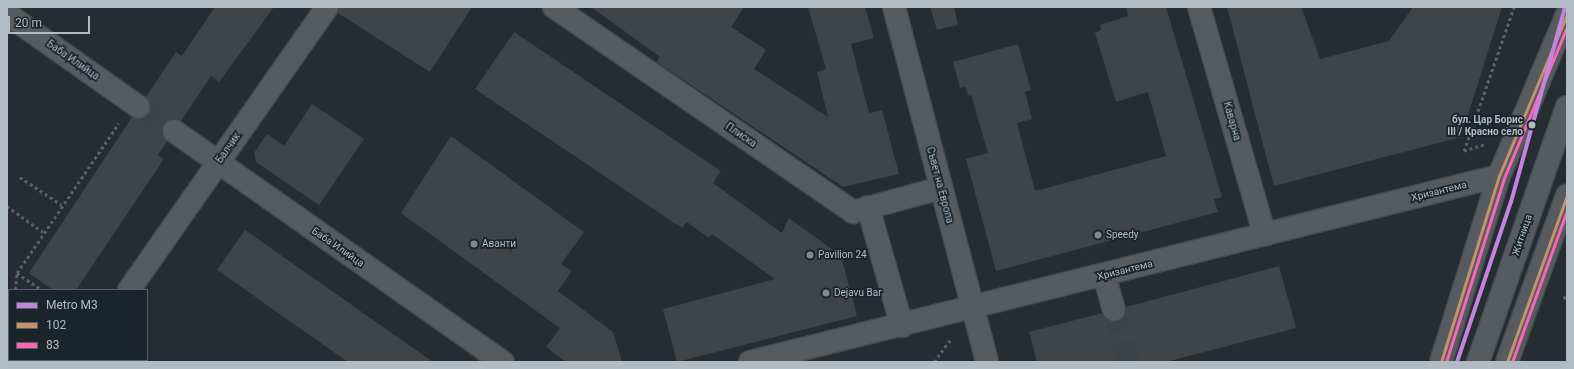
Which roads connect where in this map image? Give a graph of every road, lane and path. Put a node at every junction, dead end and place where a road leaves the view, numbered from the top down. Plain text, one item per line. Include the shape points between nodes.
1 (327, 7) edge
2 (554, 7) edge
3 (894, 7) edge
4 (1199, 7) edge
5 (1514, 7) edge
6 (7, 14) edge
7 (1567, 14) edge
8 (136, 105) joint
9 (1567, 107) edge
10 (174, 131) tunnel mouth
11 (1486, 144) dead end
12 (218, 163) junction
13 (1499, 176) junction
14 (20, 177) dead end
15 (941, 188) junction
16 (1567, 195) edge
17 (62, 205) junction
18 (7, 206) edge
19 (868, 207) junction
20 (43, 232) junction
21 (1264, 235) junction
22 (17, 273) junction
23 (1104, 275) junction
24 (15, 289) edge
25 (41, 289) edge
26 (130, 289) edge
27 (1563, 297) dead end
28 (1567, 298) edge
29 (973, 308) junction
30 (1114, 310) tunnel mouth
31 (902, 326) junction
32 (948, 342) dead end
33 (503, 362) edge
34 (750, 362) edge
35 (934, 362) edge
36 (987, 362) edge
37 (1441, 362) edge
38 (1478, 362) edge
39 (1507, 362) edge

1 - 12 street, Балчик
2 - 19 street, Плиска via 853,212
3 - 15 street, Съвет на Европа
4 - 21 street, Каварна
5 - 11 path via 1464,151
6 - 8 street, Баба Илийца
7 - 13 street
8 - 17 path
9 - 38 street, Житница
10 - 12 street, Баба Илийца
12 - 26 street, Балчик
12 - 33 street, Баба Илийца
13 - 21 street, Хризантема
13 - 37 street
14 - 17 path
15 - 19 street, Плиска
15 - 29 street, Съвет на Европа
16 - 39 street
17 - 20 path
18 - 20 path
19 - 31 street
20 - 22 path
21 - 23 street, Хризантема
22 - 24 path
22 - 25 path
23 - 29 street, Хризантема
23 - 30 street
27 - 28 path
29 - 31 street, Хризантема
29 - 36 street, Съвет на Европа
31 - 34 street, Хризантема
32 - 35 path

